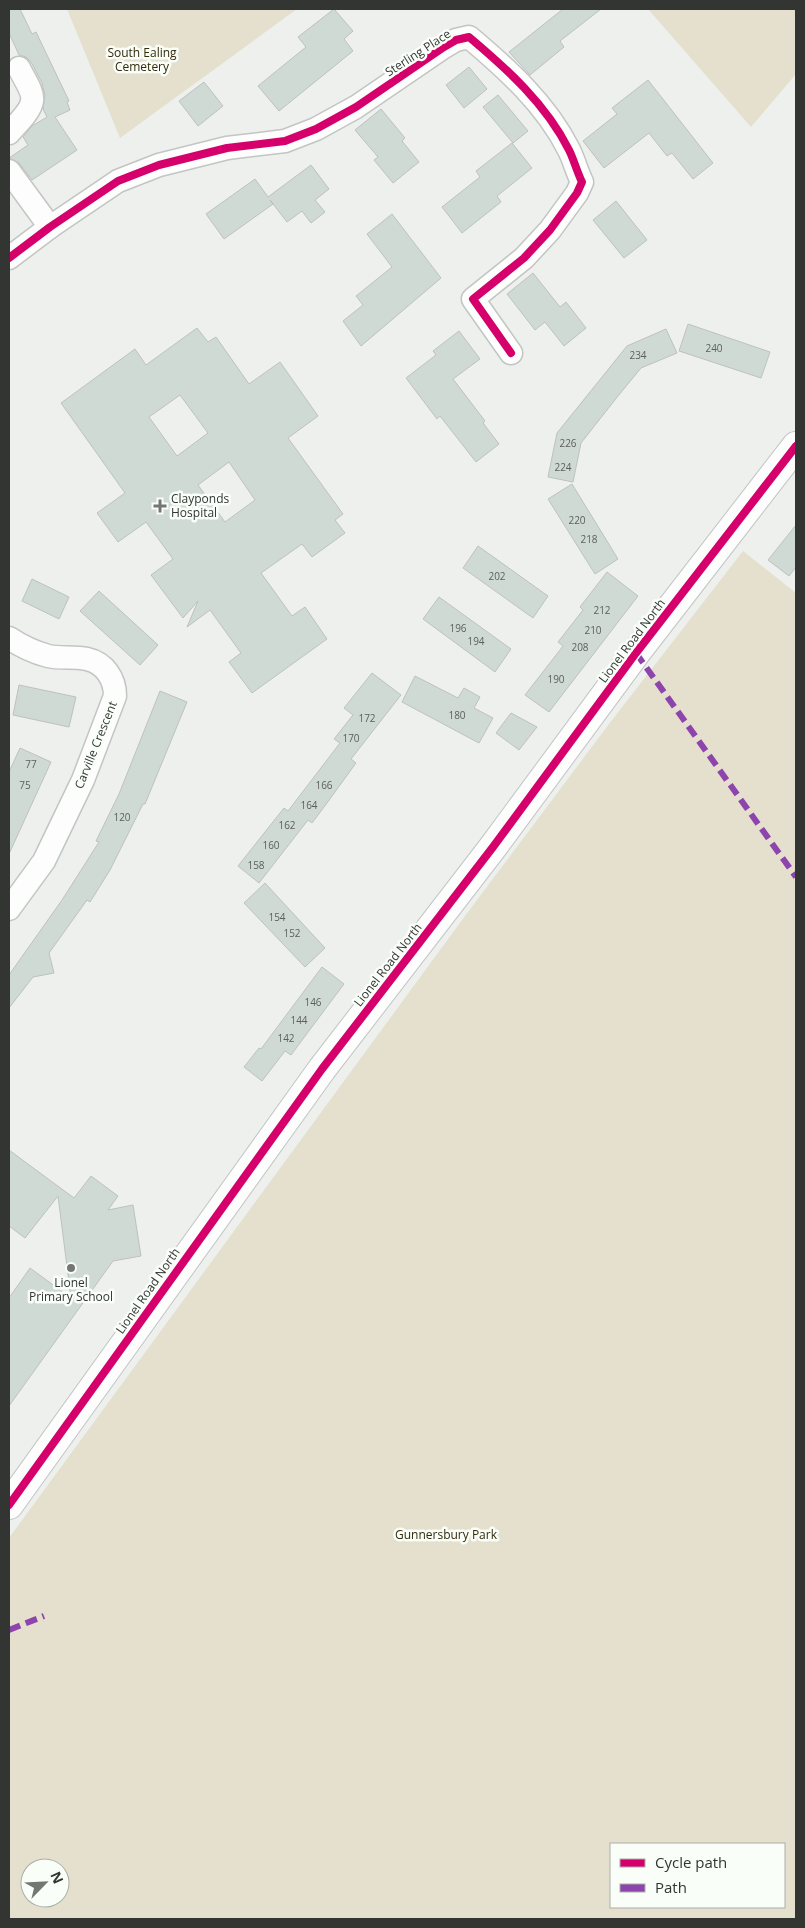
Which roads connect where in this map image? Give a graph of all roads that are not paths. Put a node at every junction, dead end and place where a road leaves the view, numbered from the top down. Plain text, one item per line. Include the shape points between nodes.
1 (19, 68) dead end
2 (9, 133) edge
3 (12, 181) edge
4 (50, 227) junction
5 (9, 258) edge
6 (510, 353) dead end
7 (796, 446) edge
8 (9, 638) edge
9 (9, 909) edge
10 (9, 1505) edge

1 - 2 street via 32,102
3 - 4 street
4 - 5 street, Sterling Place
4 - 6 street, Sterling Place via 118,181 152,168 227,148 285,141 316,129 356,107 444,47 469,36 504,66 556,127 582,182 566,208 524,258 473,299
7 - 10 street, Lionel Road North via 322,1069
8 - 9 street, Carville Crescent via 24,648 49,656 88,659 100,665 115,685 115,696 83,780 44,861

